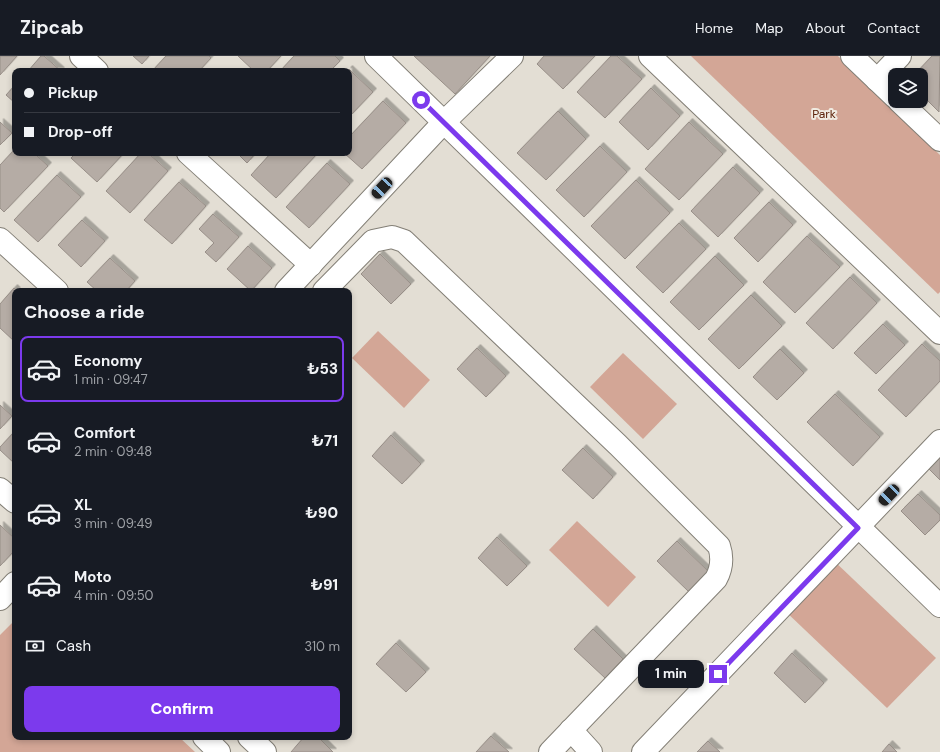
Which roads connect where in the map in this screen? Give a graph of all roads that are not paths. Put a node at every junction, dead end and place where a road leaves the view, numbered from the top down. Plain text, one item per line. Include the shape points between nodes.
1 (80, 56) edge
2 (376, 56) edge
3 (512, 56) edge
4 (650, 56) edge
5 (852, 56) edge
6 (900, 56) edge
7 (94, 68) edge
8 (877, 80) junction
9 (888, 90) edge
10 (906, 108) edge
11 (444, 122) junction
12 (940, 140) edge
13 (191, 156) edge
14 (0, 239) edge
15 (311, 264) junction
16 (53, 288) edge
17 (289, 288) edge
18 (327, 288) edge
19 (936, 323) edge
20 (940, 442) edge
21 (0, 489) edge
22 (12, 499) edge
23 (858, 528) junction
24 (12, 586) edge
25 (0, 599) edge
26 (940, 606) edge
27 (571, 730) junction
28 (207, 740) edge
29 (252, 740) edge
30 (219, 752) edge
31 (264, 752) edge
32 (550, 752) edge
33 (591, 752) edge
34 (643, 752) edge

1 - 7 street
2 - 11 street
3 - 11 street
4 - 19 street
5 - 8 street
6 - 8 street
8 - 9 street
10 - 12 street
11 - 15 street
11 - 23 street
13 - 15 street
14 - 16 street
15 - 17 street
18 - 27 street via 373,241 392,237 404,241 618,445 719,546 722,559 716,579
20 - 23 street
21 - 22 street
23 - 26 street
23 - 34 street
24 - 25 street
27 - 32 street
27 - 33 street
28 - 30 street
29 - 31 street

